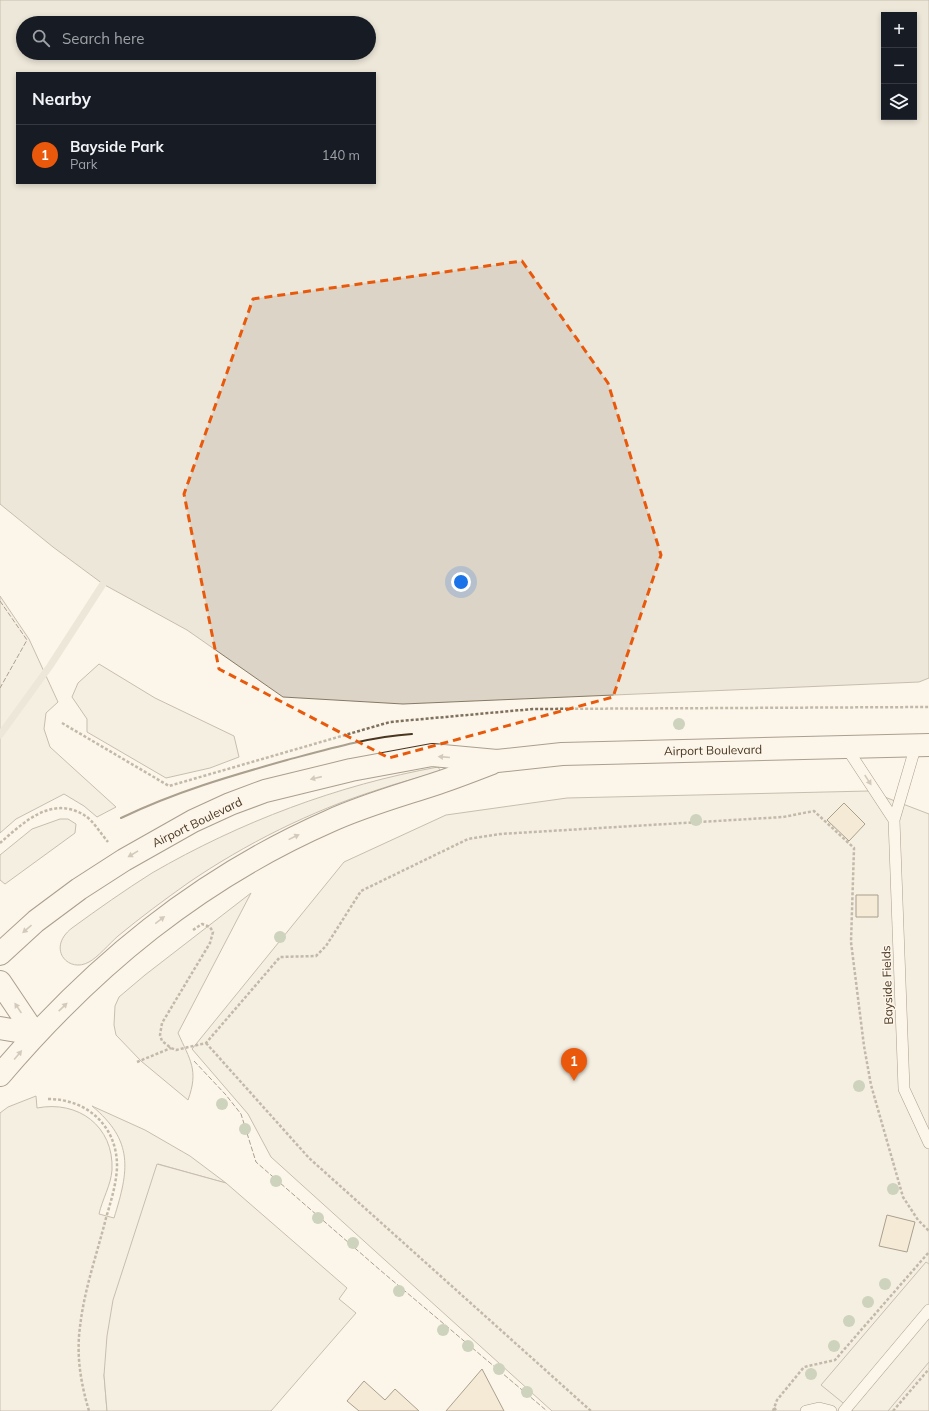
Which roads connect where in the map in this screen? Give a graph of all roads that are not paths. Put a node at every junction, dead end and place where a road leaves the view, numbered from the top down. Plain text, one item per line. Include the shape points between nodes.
1 (922, 745) edge
2 (846, 747) junction
3 (497, 761) junction
4 (894, 820) junction
5 (0, 954) edge
6 (0, 982) edge
7 (0, 1028) edge
8 (35, 1034) junction
9 (0, 1075) edge
10 (929, 1143) edge
11 (929, 1310) edge
12 (806, 1411) edge
13 (831, 1411) edge
14 (844, 1411) edge

1 - 2 main road, Airport Boulevard
1 - 4 lane, Bayside Fields
2 - 3 main road, Airport Boulevard via 562,754
2 -> 4 lane
3 -> 5 main road, Airport Boulevard via 432,756 307,780 223,806 124,860 52,909
8 -> 3 main road, Airport Boulevard via 132,942 191,898 259,855 330,820
4 - 10 lane, Bayside Fields via 904,1089
8 -> 6 main road
7 - 8 main road
9 -> 8 main road, Airport Boulevard
11 - 14 lane
12 - 13 lane via 819,1408

